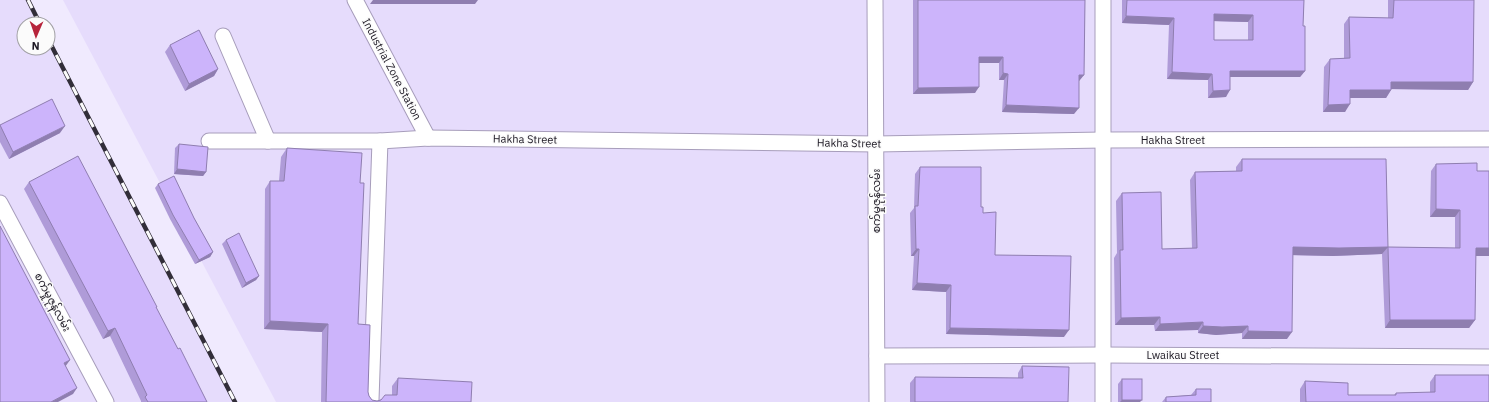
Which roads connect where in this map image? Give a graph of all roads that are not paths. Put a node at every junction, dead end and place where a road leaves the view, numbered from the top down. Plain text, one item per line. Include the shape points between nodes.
1 (355, 0) edge
2 (875, 0) edge
3 (1103, 0) edge
4 (223, 36) dead end
5 (428, 138) junction
6 (1489, 139) edge
7 (1103, 140) junction
8 (209, 141) dead end
9 (268, 141) junction
10 (380, 141) junction
11 (876, 144) junction
12 (0, 203) edge
13 (1103, 355) junction
14 (877, 356) junction
15 (1489, 358) edge
16 (371, 400) edge
17 (106, 402) edge
18 (877, 402) edge
19 (1103, 402) edge

1 - 5 street, Industrial Zone Station
2 - 11 street, စက်မှုဇုန်လမ်း
3 - 7 street
4 - 9 street
5 - 10 street, Hakha Street
5 - 11 street, Hakha Street
6 - 7 street, Hakha Street
7 - 11 street, Hakha Street
7 - 13 street
8 - 9 street, Hakha Street
9 - 10 street, Hakha Street
10 - 16 street
11 - 14 street, စက်မှုဇုန်လမ်း
12 - 17 street, စက်မှုဇုန်လမ်း
13 - 14 street, Lwaikau Street
13 - 15 street, Lwaikau Street
13 - 19 street
14 - 18 street, စက်မှုဇုန်လမ်း

